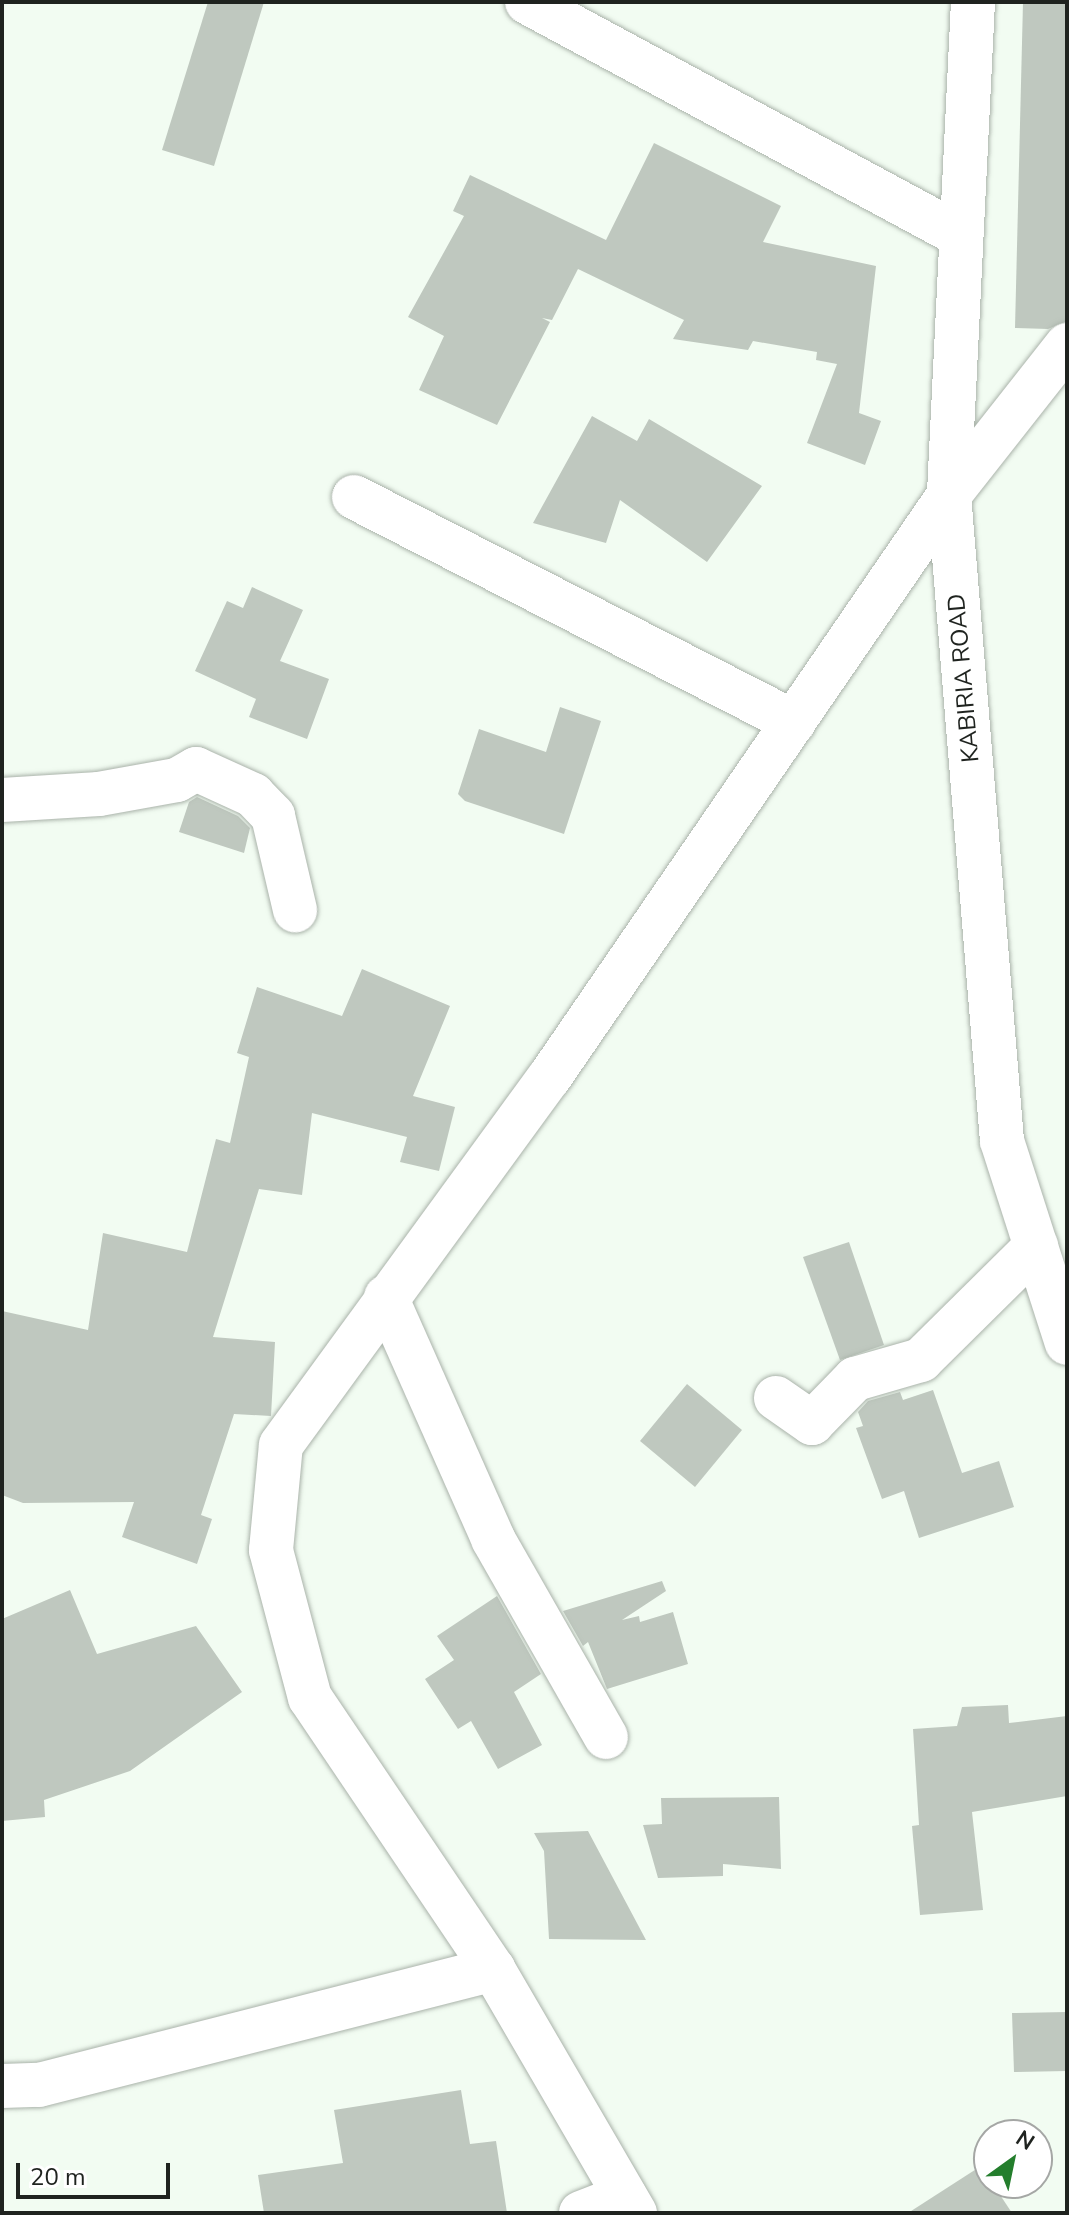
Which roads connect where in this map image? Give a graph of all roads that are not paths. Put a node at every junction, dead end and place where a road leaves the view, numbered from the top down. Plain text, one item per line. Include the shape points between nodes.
1 (527, 2) edge
2 (973, 2) edge
3 (959, 235) junction
4 (1067, 345) edge
5 (949, 495) junction
6 (354, 497) dead end
7 (794, 722) junction
8 (2, 800) edge
9 (295, 910) dead end
10 (1036, 1246) junction
11 (386, 1297) junction
12 (1067, 1343) edge
13 (776, 1398) dead end
14 (606, 1737) dead end
15 (493, 1969) junction
16 (2, 2086) edge
17 (630, 2204) edge
18 (581, 2213) edge

1 - 3 main road
2 - 3 main road, KABIRIA ROAD
3 - 5 main road, KABIRIA ROAD
4 - 5 main road
5 - 7 main road
5 - 10 main road, KABIRIA ROAD via 1002,1141
6 - 7 main road
7 - 11 main road via 549,1078
8 - 9 main road via 99,794 177,780 196,769 253,795 273,816
10 - 12 main road, KABIRIA ROAD
10 - 13 main road via 921,1360 855,1379 812,1423
11 - 14 main road via 493,1539
11 - 15 main road via 281,1445 271,1550 310,1698
15 - 16 main road via 39,2085
15 - 17 main road
17 - 18 main road

